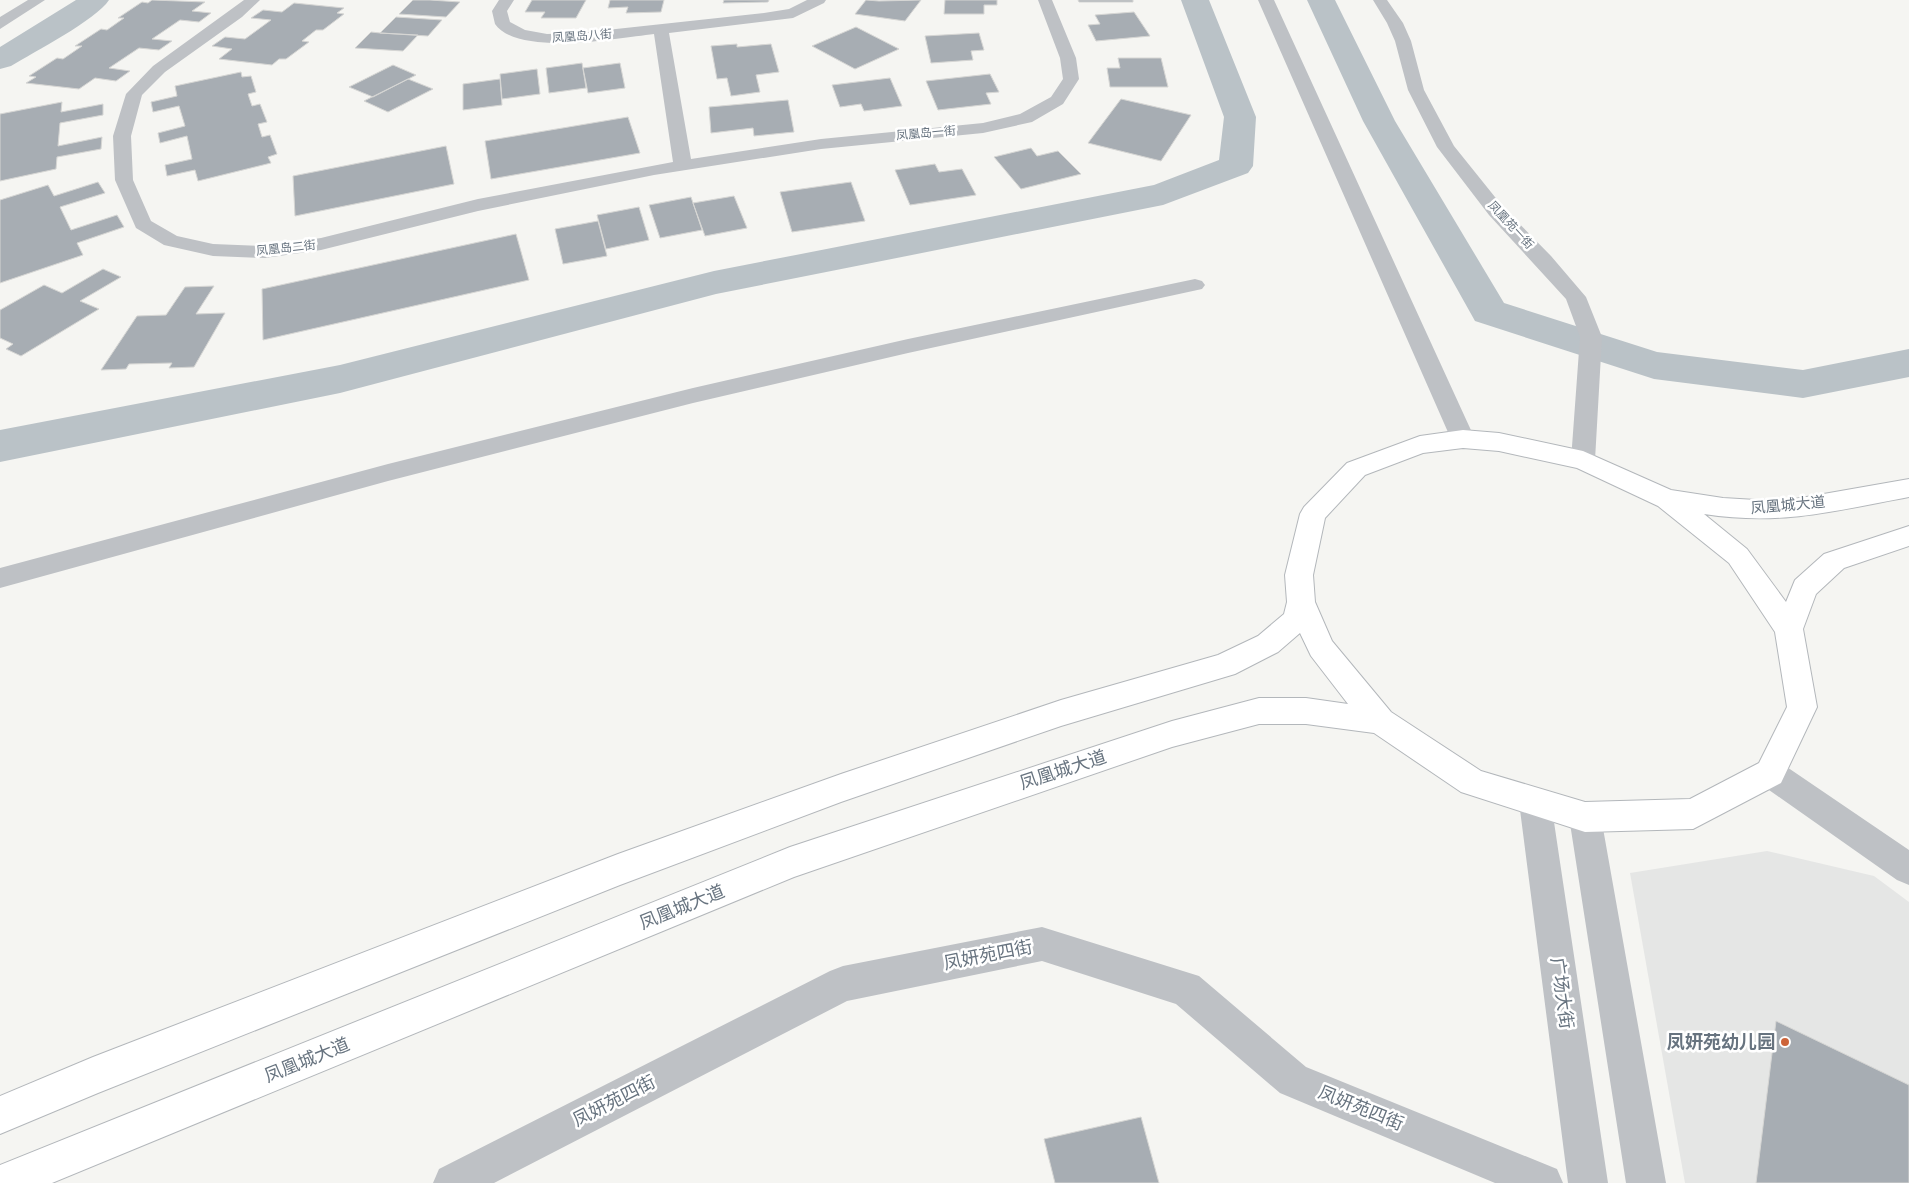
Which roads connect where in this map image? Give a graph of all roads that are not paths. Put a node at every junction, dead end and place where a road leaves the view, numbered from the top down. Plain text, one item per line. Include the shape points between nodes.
1 (38, 0) edge
2 (253, 0) edge
3 (508, 0) edge
4 (819, 0) edge
5 (1045, 0) edge
6 (1266, 0) edge
7 (1380, 0) edge
8 (0, 24) edge
9 (661, 29) junction
10 (683, 165) junction
11 (1196, 285) dead end
12 (1463, 439) junction
13 (1583, 460) junction
14 (1909, 488) edge
15 (1666, 499) junction
16 (1909, 536) edge
17 (0, 578) edge
18 (1301, 602) junction
19 (1789, 629) junction
20 (1380, 722) junction
21 (1770, 773) junction
22 (1535, 802) junction
23 (1585, 817) junction
24 (1909, 869) edge
25 (0, 1116) edge
26 (4, 1183) edge
27 (452, 1183) edge
28 (1543, 1183) edge
29 (1588, 1183) edge
30 (1646, 1183) edge

1 - 8 lane
2 - 10 lane, 凤凰岛二街 via 159,69 134,94 122,136 124,180 143,224 171,240 213,250 265,252 321,244 478,205
3 - 9 lane, 凤凰岛八街 via 499,11 503,24 520,34 547,39
4 - 9 lane, 凤凰岛八街 via 793,13
5 - 10 lane, 凤凰岛一街 via 1068,58 1071,80 1057,100 1026,118 983,128 821,144
6 - 12 street
7 - 13 lane, 凤凰苑一街 via 1395,23 1416,90 1446,147 1496,211 1576,297 1591,344
9 - 10 lane
11 - 17 lane via 924,341 623,412 281,500
12 - 13 main road via 1499,442
12 - 18 main road via 1420,445 1356,470 1313,514 1299,575
13 - 15 main road
14 - 15 main road, 凤凰城大道 via 1806,506 1758,510
15 - 19 main road via 1738,556
16 - 19 main road via 1834,561 1805,588
18 - 20 main road via 1321,648
18 - 25 main road via 1296,620 1268,644 1225,665 1034,722 636,863 93,1076
19 - 21 main road via 1802,706
20 - 22 main road via 1472,782
20 - 26 main road, 凤凰城大道 via 1306,711 1259,711 1172,734 1032,780 790,863
21 - 23 main road via 1693,814
21 - 24 street
22 - 23 main road
22 - 29 street, 广场大街
23 - 30 street
27 - 28 street, 凤妍苑四街 via 843,984 1042,944 1186,989 1293,1080

